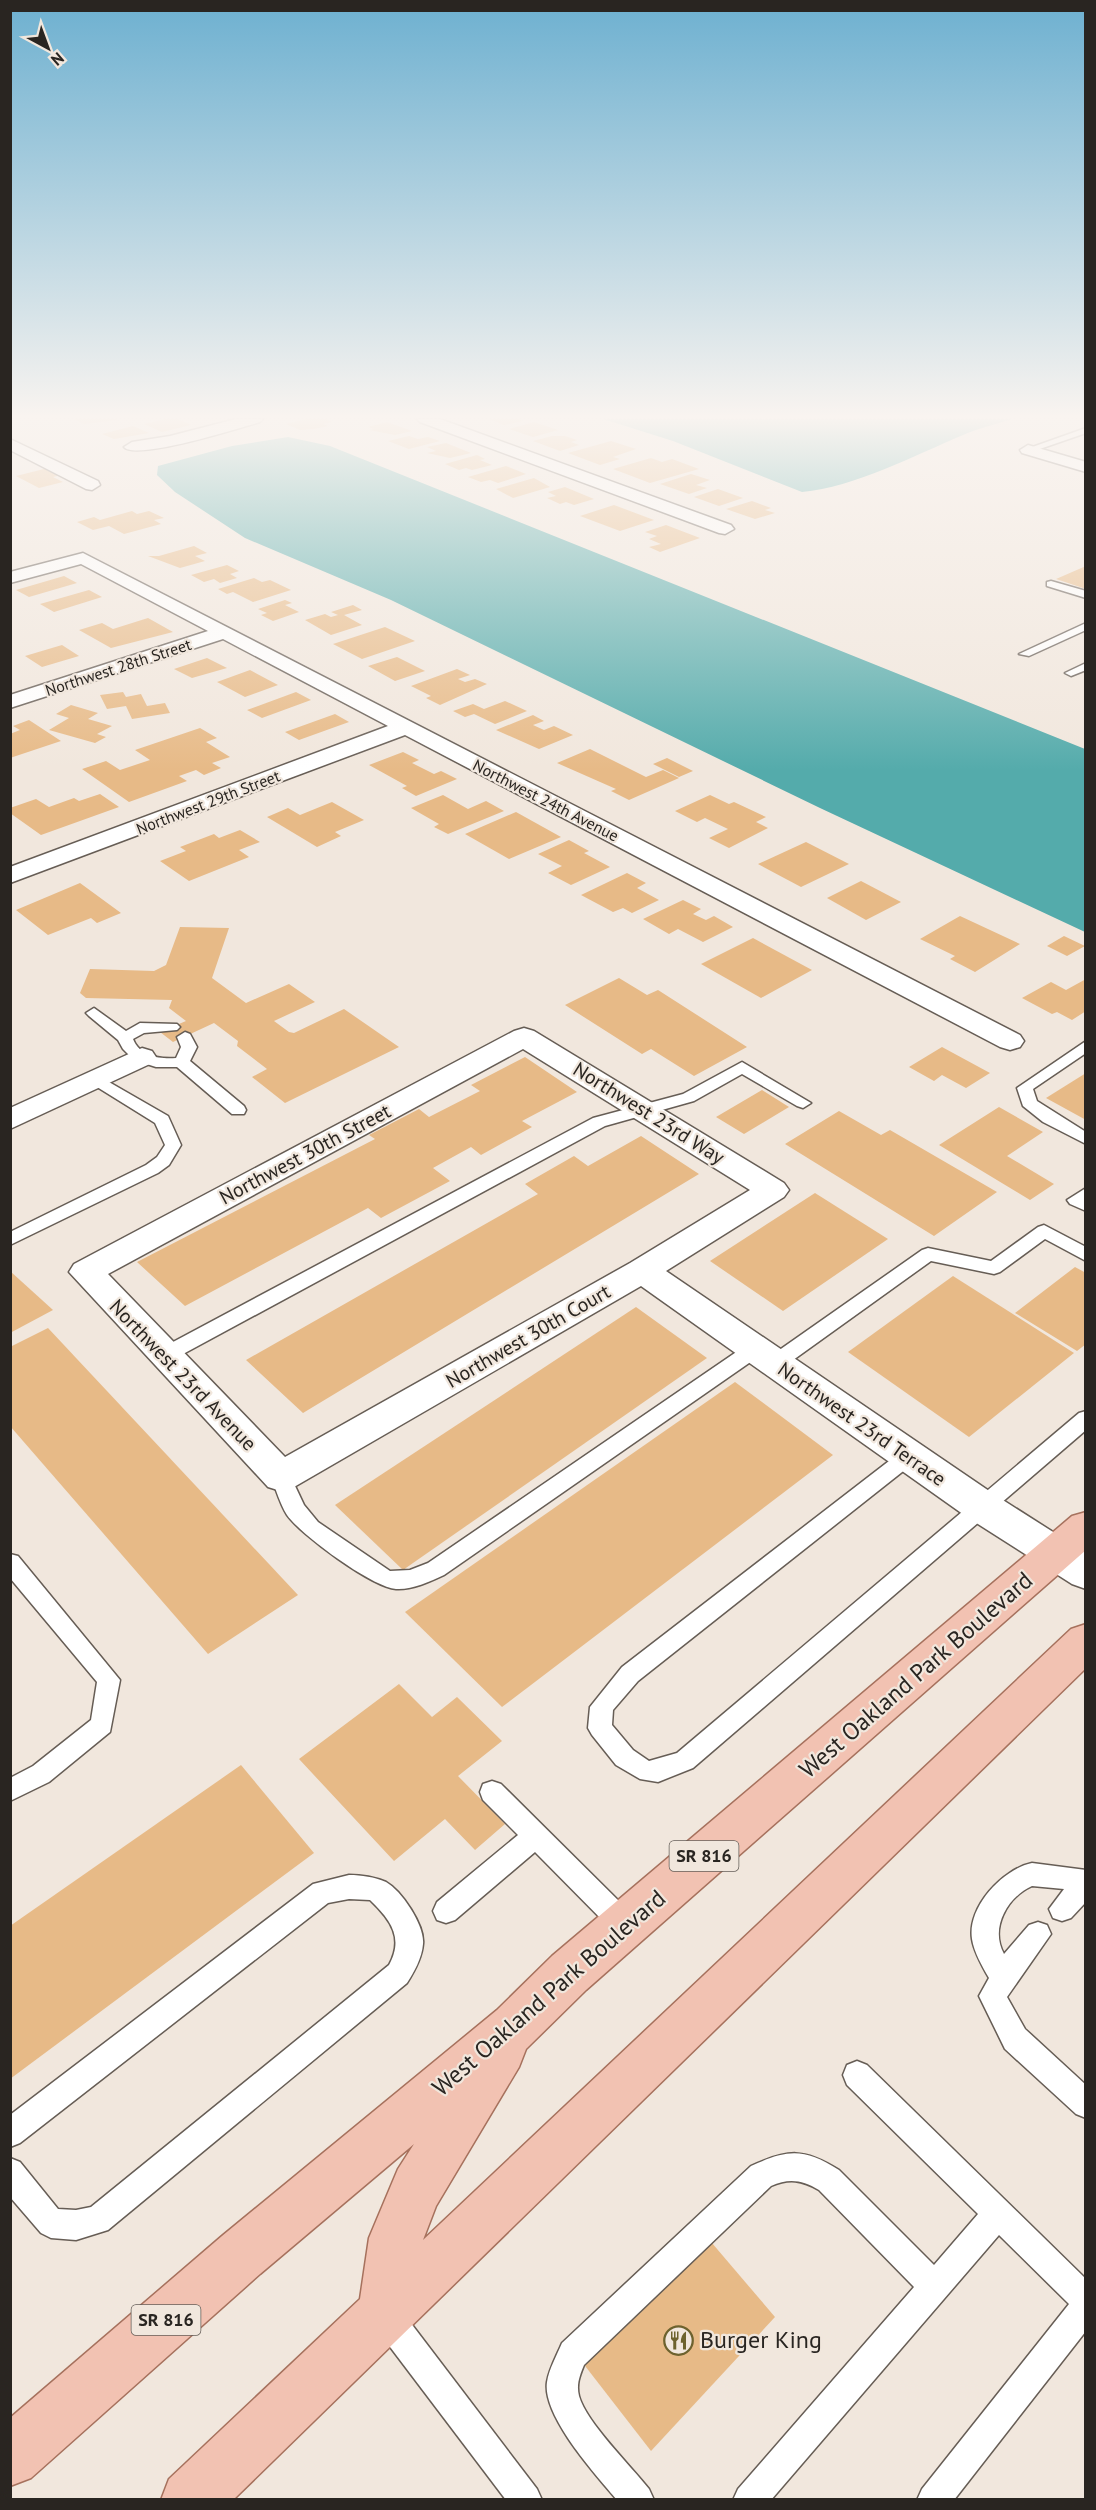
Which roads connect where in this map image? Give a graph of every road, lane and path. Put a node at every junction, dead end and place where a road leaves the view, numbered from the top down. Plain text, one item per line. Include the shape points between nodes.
1 (10, 578) edge
2 (1051, 584) dead end
3 (1086, 595) edge
4 (1086, 627) edge
5 (225, 632) junction
6 (1025, 654) dead end
7 (1086, 666) edge
8 (1071, 673) dead end
9 (10, 702) edge
10 (405, 727) junction
11 (10, 876) edge
12 (94, 1013) dead end
13 (524, 1037) joint
14 (1010, 1041) dead end
15 (1086, 1046) edge
16 (134, 1047) junction
17 (181, 1062) junction
18 (96, 1079) junction
19 (803, 1103) dead end
20 (644, 1108) junction
21 (238, 1110) dead end
22 (10, 1120) edge
23 (1086, 1139) edge
24 (773, 1190) joint
25 (1086, 1193) edge
26 (1086, 1205) edge
27 (10, 1239) edge
28 (1086, 1255) edge
29 (642, 1271) junction
30 (86, 1272) joint
31 (165, 1355) junction
32 (765, 1356) junction
33 (1086, 1418) edge
34 (909, 1456) junction
35 (281, 1477) junction
36 (981, 1506) junction
37 (1076, 1551) edge
38 (10, 1562) edge
39 (1086, 1641) edge
40 (10, 1790) edge
41 (492, 1791) dead end
42 (536, 1835) junction
43 (1086, 1883) edge
44 (1062, 1909) dead end
45 (446, 1911) dead end
46 (624, 1925) junction
47 (1038, 1934) dead end
48 (1003, 1977) junction
49 (514, 2027) junction
50 (857, 2075) dead end
51 (1086, 2104) edge
52 (10, 2133) edge
53 (10, 2172) edge
54 (998, 2214) junction
55 (935, 2287) junction
56 (1086, 2300) edge
57 (1086, 2306) edge
58 (385, 2315) junction
59 (10, 2457) edge
60 (190, 2499) edge
61 (526, 2499) edge
62 (638, 2499) edge
63 (749, 2499) edge
64 (933, 2499) edge

1 - 5 street, Northwest 24th Avenue via 83,558
2 - 3 lane
4 - 6 lane
5 - 9 street, Northwest 28th Street
5 - 10 street, Northwest 24th Avenue
7 - 8 lane
10 - 11 street, Northwest 29th Street
10 - 14 street, Northwest 24th Avenue
12 - 16 lane
13 - 20 street, Northwest 23rd Way
13 - 30 street, Northwest 30th Street
15 - 23 lane via 1025,1088 1029,1102
16 - 17 lane via 158,1063
16 - 17 lane via 140,1028 179,1032 189,1045
16 - 18 street
17 - 21 lane
18 - 22 street
18 - 27 lane via 162,1120 173,1145 163,1161 152,1169
19 - 20 lane via 742,1067 688,1098
20 - 24 street, Northwest 23rd Way
20 - 31 lane via 599,1122
24 - 29 street, Northwest 30th Court
25 - 26 lane via 1076,1200
28 - 32 lane via 1044,1231 994,1268 928,1254
29 - 32 street, Northwest 23rd Terrace
29 - 35 street, Northwest 30th Court
30 - 31 street, Northwest 23rd Avenue
31 - 35 street, Northwest 23rd Avenue
32 - 34 street, Northwest 23rd Terrace
32 - 35 lane via 412,1581 384,1578 311,1528 295,1510
33 - 36 lane
34 - 36 street, Northwest 23rd Terrace
34 - 36 lane via 630,1674 602,1707 600,1728 622,1756 644,1770 657,1771 685,1761
36 - 37 street, Northwest 23rd Terrace
37 - 46 main road, West Oakland Park Boulevard / SR 816
38 - 40 lane via 109,1680 102,1725 41,1774
39 - 58 main road
41 - 42 lane
42 - 45 lane
42 - 46 lane
43 - 44 lane
43 - 48 lane via 1044,1875 1024,1876 991,1909 983,1924 988,1951
46 - 49 main road, West Oakland Park Boulevard / SR 816
47 - 48 lane
48 - 51 lane via 992,1996 1015,2039
49 - 58 main road via 417,2188 396,2238
49 - 59 main road, West Oakland Park Boulevard / SR 816 via 241,2255
50 - 54 lane
52 - 53 lane via 322,1892 350,1886 377,1891 407,1922 409,1957 398,1974 98,2220 76,2225 51,2223
54 - 55 lane
54 - 56 lane
55 - 62 lane via 829,2180 809,2167 783,2165 761,2176 573,2355 562,2384 565,2403
55 - 63 lane
57 - 64 lane
58 - 60 main road
58 - 61 lane

